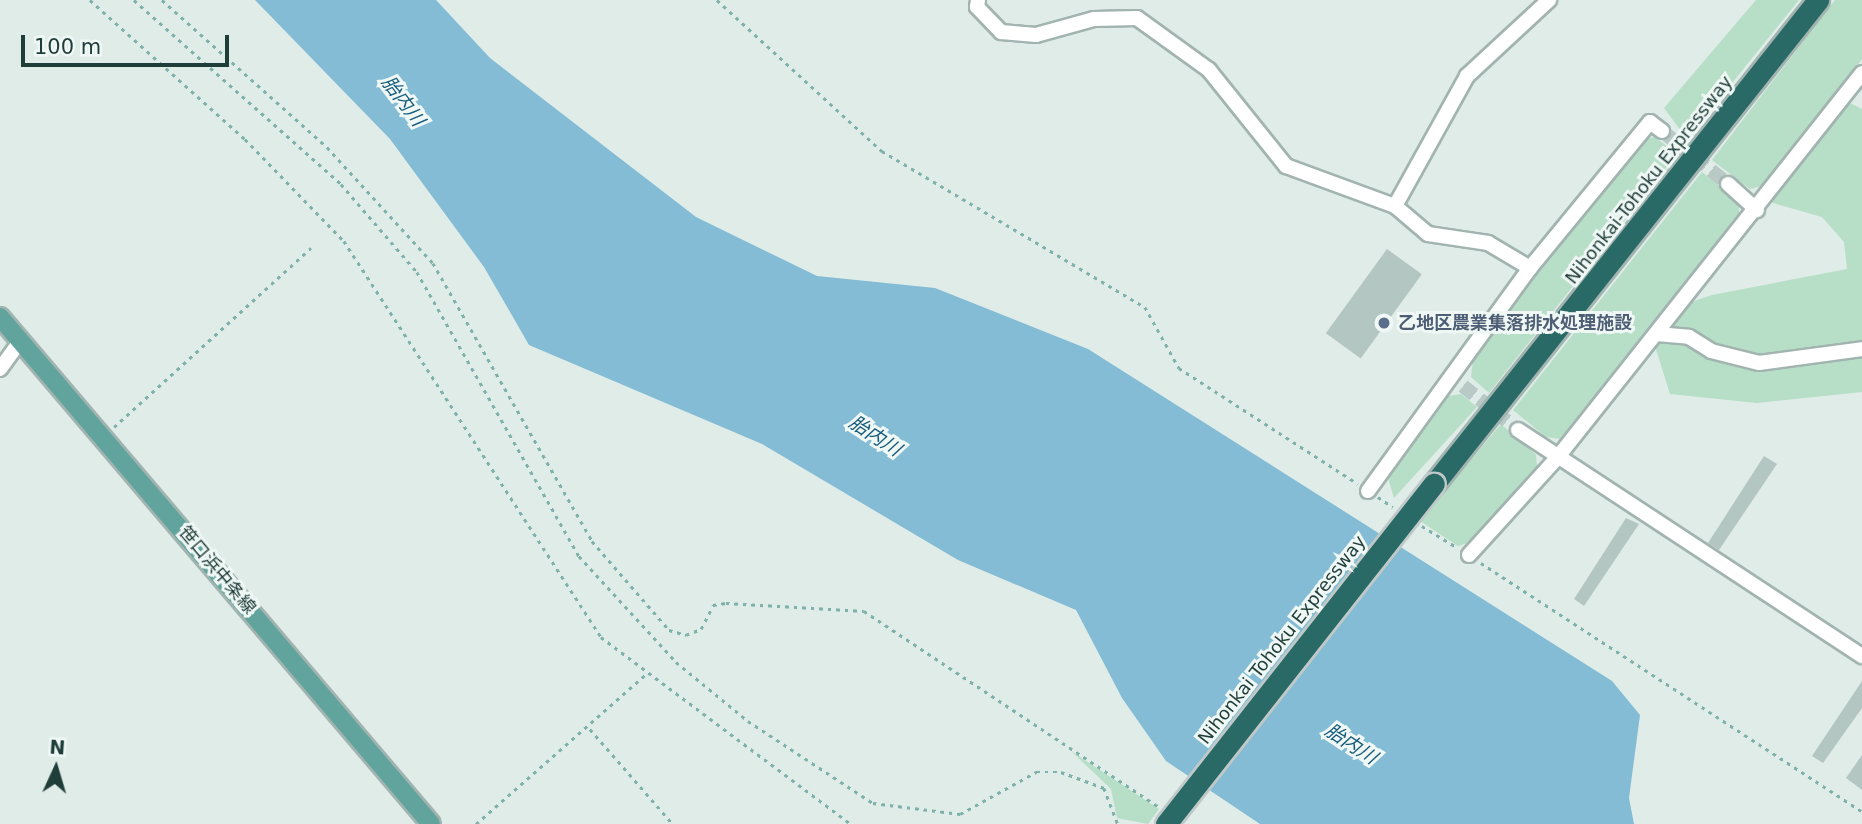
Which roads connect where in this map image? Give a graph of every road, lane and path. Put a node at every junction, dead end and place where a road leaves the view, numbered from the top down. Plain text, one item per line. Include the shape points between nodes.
1 (90, 0) edge
2 (134, 0) edge
3 (162, 0) edge
4 (717, 0) edge
5 (978, 0) edge
6 (1549, 0) edge
7 (1818, 0) edge
8 (1862, 73) edge
9 (1662, 131) dead end
10 (1728, 184) tunnel mouth
11 (1395, 206) junction
12 (1757, 210) junction
13 (311, 248) dead end
14 (1530, 268) junction
15 (0, 317) edge
16 (1657, 334) junction
17 (20, 341) junction
18 (1862, 349) edge
19 (0, 369) edge
20 (1518, 430) tunnel mouth
21 (104, 437) junction
22 (1557, 458) junction
23 (1434, 484) joint
24 (1368, 491) junction
25 (1402, 513) dead end
26 (1413, 520) dead end
27 (1469, 555) junction
28 (1862, 656) edge
29 (648, 673) junction
30 (590, 729) junction
31 (1862, 811) edge
32 (1165, 817) edge
33 (431, 824) edge
34 (476, 824) edge
35 (673, 824) edge
36 (851, 824) edge
37 (1118, 824) edge

1 - 29 path via 246,139 344,241 577,605 601,637
2 - 37 path via 341,184 417,272 579,556 676,662 748,721 873,803 961,814 1036,772 1061,772 1104,788
3 - 32 path via 327,147 433,263 592,541 669,630 686,635 701,629 713,605 726,603 864,611
4 - 24 path via 882,151 1145,307 1179,368
5 - 11 street via 977,7 1001,32 1036,35 1094,19 1137,18 1209,70 1286,166
6 - 11 street via 1467,76
7 - 23 highway, Nihonkai-Tohoku Expressway
8 - 12 street
9 - 14 street via 1650,122
10 - 12 street
11 - 14 street via 1428,234 1489,243
12 - 16 street
13 - 21 path
14 - 24 street via 1457,382
15 - 17 main road, 笹口浜中条線
16 - 18 street via 1689,337 1711,351 1759,363
16 - 22 street
17 - 19 street
17 - 21 main road, 笹口浜中条線
20 - 22 street
21 - 33 main road, 笹口浜中条線
22 - 27 street
22 - 28 street
23 - 32 highway, Nihonkai Tohoku Expressway, bridge
24 - 25 path
26 - 27 path
27 - 31 path
29 - 30 path
29 - 36 path
30 - 34 path
30 - 35 path

